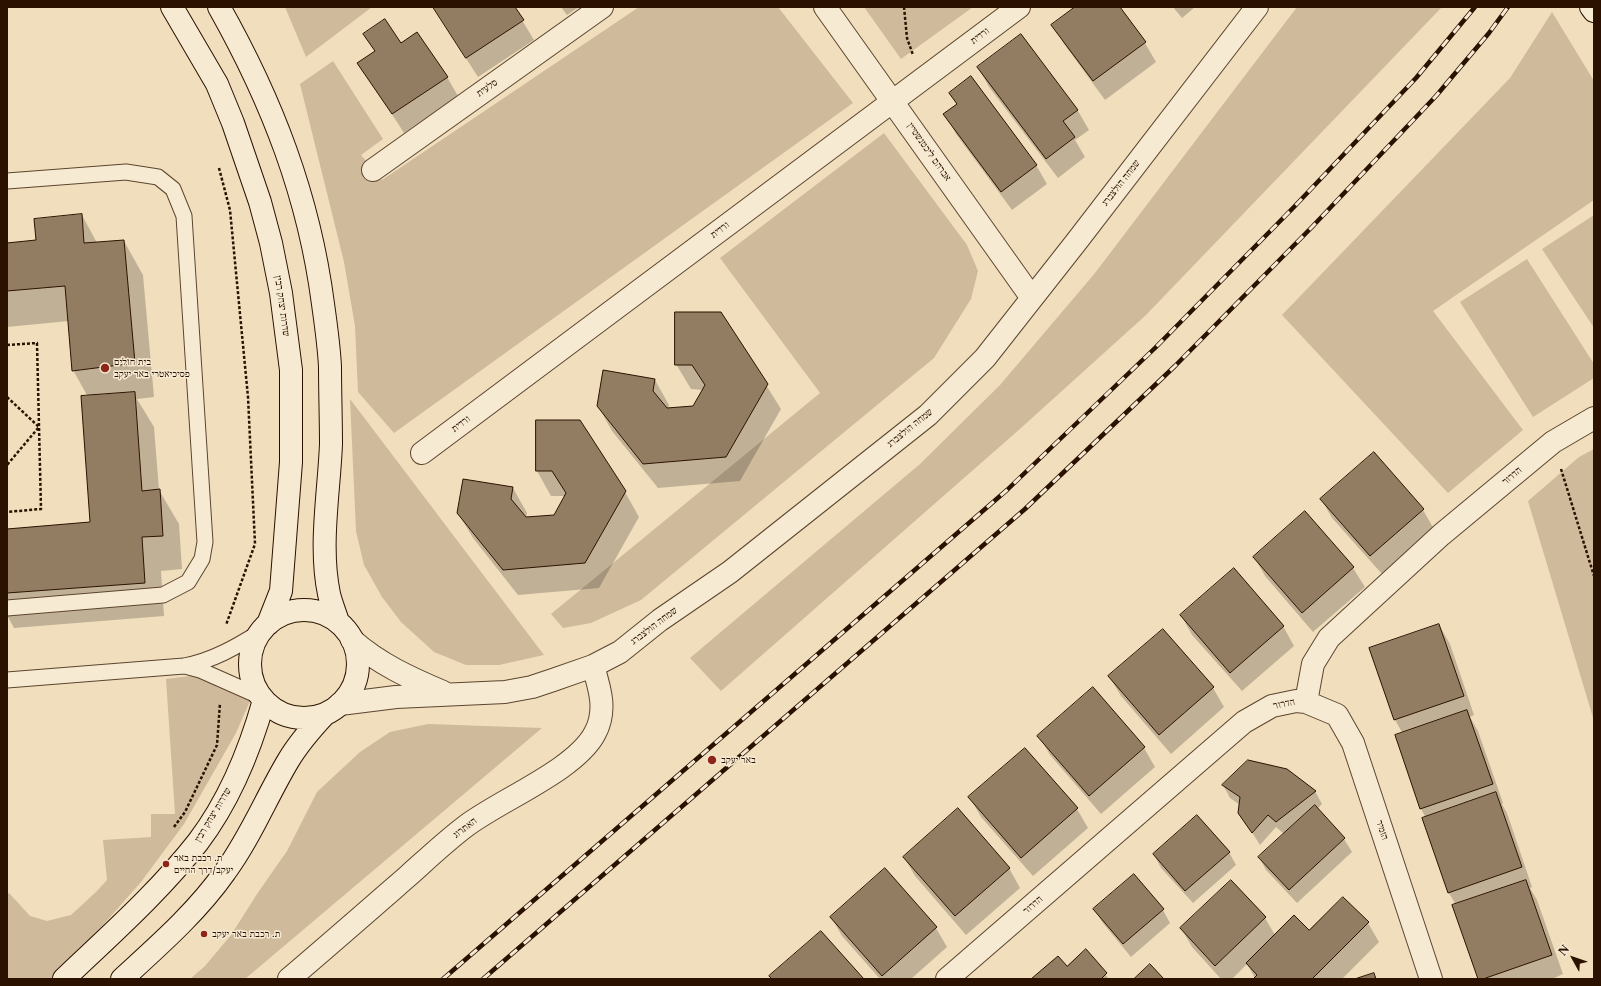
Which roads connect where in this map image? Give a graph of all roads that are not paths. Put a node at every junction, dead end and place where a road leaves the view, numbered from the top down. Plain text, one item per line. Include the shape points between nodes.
1 (172, 7) edge
2 (220, 7) edge
3 (602, 7) edge
4 (825, 7) edge
5 (1019, 7) edge
6 (1257, 7) edge
7 (1591, 7) edge
8 (1594, 11) edge
9 (892, 101) junction
10 (373, 170) dead end
11 (7, 180) edge
12 (1032, 298) junction
13 (1594, 418) edge
14 (422, 453) dead end
15 (7, 608) edge
16 (338, 622) junction
17 (264, 628) junction
18 (352, 640) junction
19 (184, 666) junction
20 (593, 666) junction
21 (7, 680) edge
22 (448, 694) junction
23 (262, 698) junction
24 (1306, 702) junction
25 (333, 709) junction
26 (953, 977) edge
27 (64, 979) edge
28 (122, 979) edge
29 (289, 979) edge
30 (1431, 979) edge

1 - 17 street, שדרות יצחק רבין via 217,84 233,123 270,237 281,293 291,370 292,462 281,591
2 - 16 street via 266,98 292,167 314,251 330,365 331,444 325,543 326,570 329,594
3 - 10 street, סלעית
4 - 9 street, אברהם ליכטנשטיין
5 - 9 street, ורדית
6 - 12 street, שמחה הולצברג
7 - 8 street
9 - 12 street, אברהם ליכטנשטיין
9 - 14 street, ורדית
11 - 15 lane via 126,172 158,177 173,189 184,216 205,542 202,559 188,582 163,595
12 - 20 street, שמחה הולצברג via 984,358 928,415 730,572 660,620 620,652
13 - 24 street, הדרור via 1553,442 1441,535 1329,638 1313,664
16 - 17 street via 322,613 305,610 288,612 272,620
16 - 18 street
17 - 19 lane via 215,657
17 - 23 street via 252,648 249,664 252,681
18 - 22 street, שמחה הולצברג via 366,652 407,677
18 - 25 street via 357,653 358,671 352,689
19 - 21 lane
19 - 23 lane via 200,670
20 - 22 street, שמחה הולצברג via 532,687 505,692
20 - 29 street, האתרוג via 603,707 595,734 584,749 552,773 466,826
22 - 25 street, שמחה הולצברג via 370,699
23 - 25 street via 288,716 307,718
23 - 27 street, שדרות יצחק רבין via 252,740 243,763 220,809 198,841 147,901
24 - 26 street, הדרור via 1296,701 1272,706 1244,722
24 - 30 street, הזמיר via 1337,716 1353,743
25 - 28 street via 301,742 287,762 242,845 209,894

